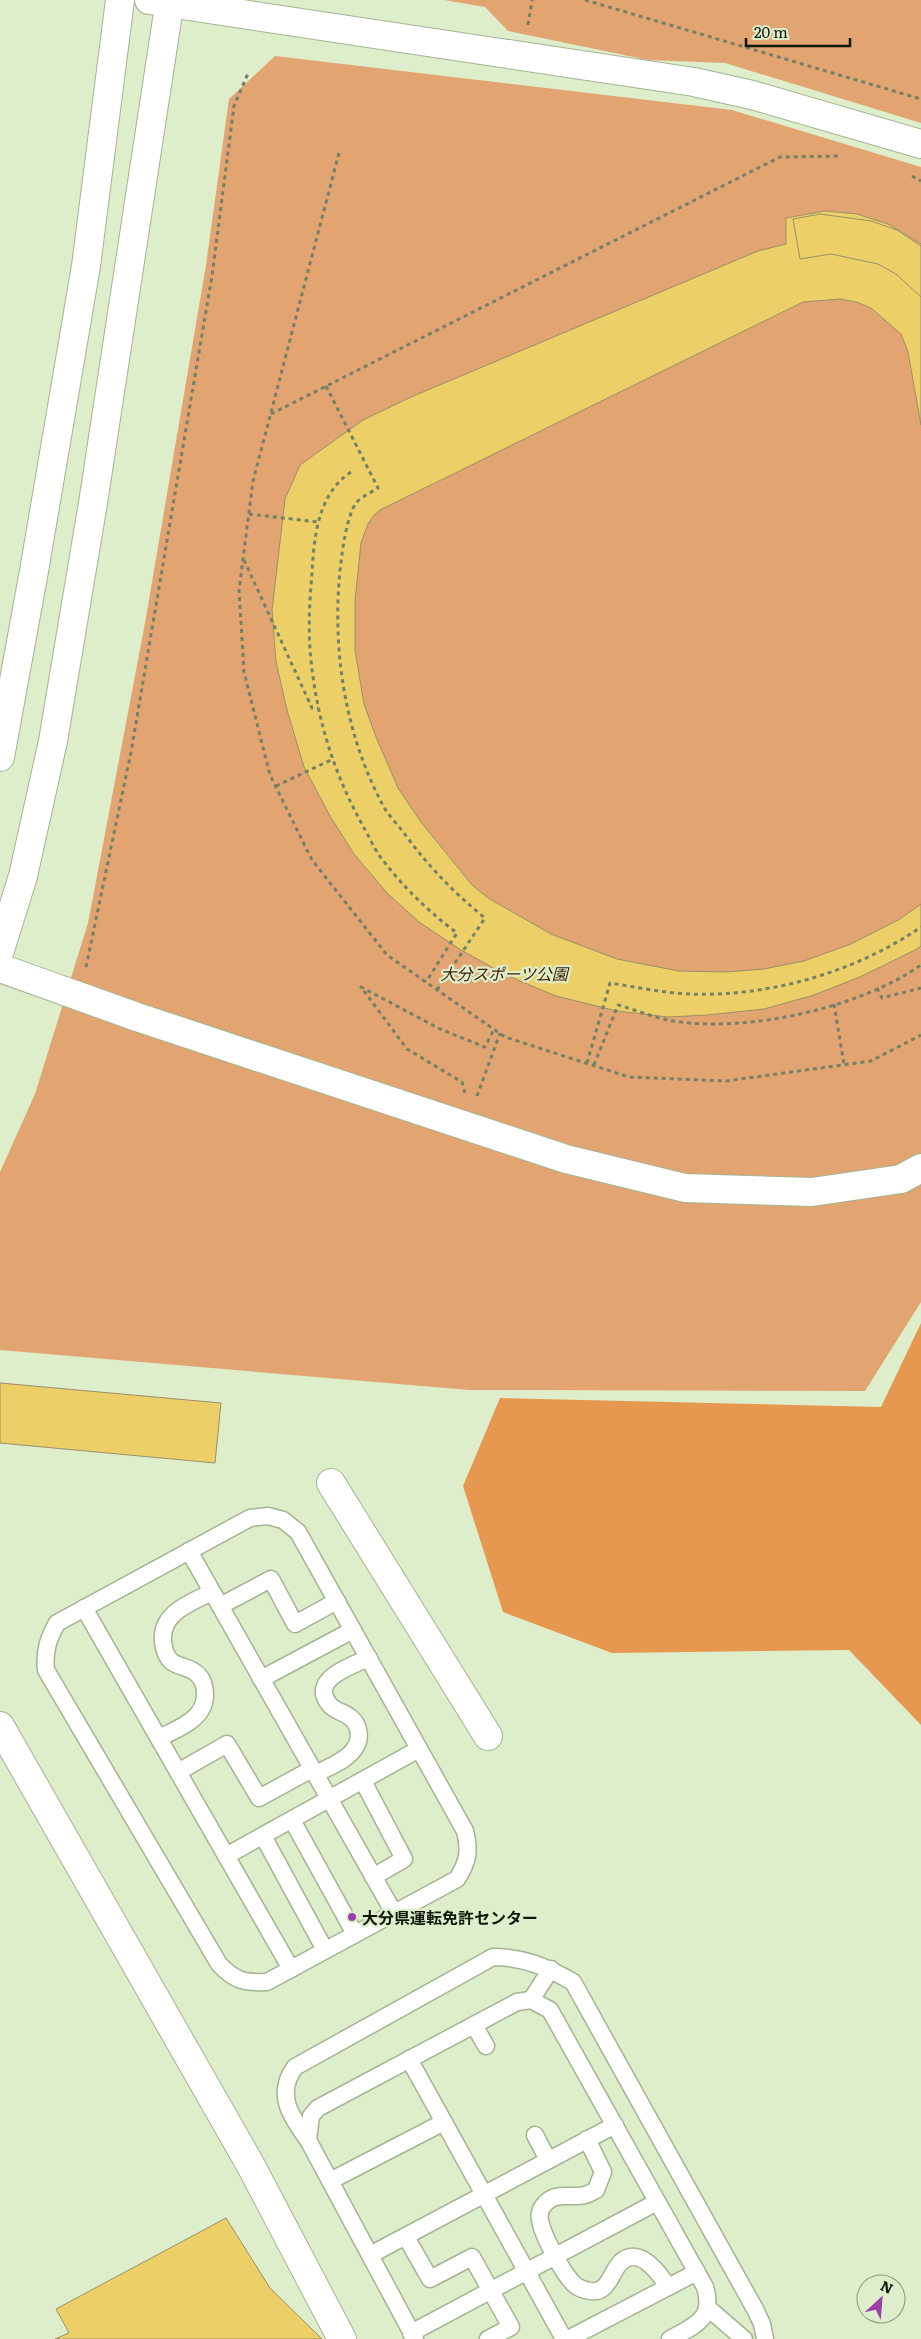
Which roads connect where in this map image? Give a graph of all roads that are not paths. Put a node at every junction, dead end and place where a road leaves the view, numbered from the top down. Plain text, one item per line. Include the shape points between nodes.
1 (120, 0) edge
2 (163, 1) edge
3 (921, 144) edge
4 (0, 757) edge
5 (0, 950) edge
6 (0, 968) edge
7 (921, 1168) edge
8 (331, 1483) dead end
9 (188, 1551) junction
10 (216, 1599) junction
11 (336, 1601) junction
12 (84, 1608) junction
13 (353, 1630) junction
14 (369, 1658) junction
15 (261, 1679) junction
16 (0, 1726) edge
17 (488, 1736) dead end
18 (158, 1738) junction
19 (419, 1749) junction
20 (178, 1772) junction
21 (314, 1772) junction
22 (362, 1781) junction
23 (330, 1799) junction
24 (292, 1820) junction
25 (263, 1836) junction
26 (226, 1856) junction
27 (373, 1877) junction
28 (394, 1913) junction
29 (355, 1934) junction
30 (325, 1950) junction
31 (291, 1969) junction
32 (551, 1969) junction
33 (531, 2000) junction
34 (474, 2025) junction
35 (486, 2046) dead end
36 (409, 2059) junction
37 (444, 2122) junction
38 (615, 2124) junction
39 (535, 2135) dead end
40 (588, 2139) junction
41 (308, 2140) junction
42 (548, 2160) junction
43 (330, 2181) junction
44 (484, 2194) junction
45 (658, 2202) junction
46 (406, 2237) junction
47 (370, 2255) junction
48 (556, 2256) junction
49 (527, 2271) junction
50 (697, 2272) junction
51 (668, 2287) junction
52 (491, 2290) junction
53 (708, 2308) junction
54 (413, 2336) edge
55 (342, 2339) edge
56 (488, 2339) edge
57 (566, 2339) edge
58 (670, 2339) edge
59 (744, 2339) edge
60 (765, 2339) edge

1 - 4 street via 86,266
2 - 3 street via 694,82 752,95
2 - 5 street via 91,513 53,741 23,876
6 - 7 street via 137,1017 566,1159 685,1188 812,1192 902,1179
8 - 17 street
9 - 10 lane
9 - 11 lane via 250,1518 268,1516 283,1520 298,1532
9 - 12 lane
10 - 11 lane via 270,1579 295,1624
10 - 15 lane
10 - 18 lane via 184,1606 166,1622 162,1634 164,1652 173,1663 200,1676 205,1702 199,1714 186,1724
11 - 13 lane
12 - 18 lane
12 - 31 lane via 57,1623 44,1654 46,1670 219,1964 230,1976 248,1983 267,1982
13 - 14 lane
13 - 15 lane
14 - 19 lane
14 - 21 lane via 339,1671 327,1683 325,1699 336,1711 350,1717 358,1730 358,1737 350,1753
15 - 21 lane
16 - 55 street via 250,2164
18 - 20 lane
19 - 22 lane
19 - 28 lane via 465,1831 469,1848 467,1864 457,1879
20 - 21 lane via 227,1744 259,1798
20 - 26 lane
21 - 23 lane
22 - 23 lane
22 - 27 lane via 404,1859
23 - 24 lane
23 - 27 lane
24 - 25 lane
24 - 29 lane
25 - 26 lane
25 - 30 lane
26 - 31 lane
27 - 28 lane
28 - 29 lane
29 - 30 lane
30 - 31 lane
32 - 33 lane
32 - 41 lane via 510,1957 493,1957 295,2067 284,2090 296,2124
32 - 60 lane via 573,1982 756,2311
33 - 34 lane via 516,2002
33 - 38 lane via 550,2010
34 - 35 lane
34 - 36 lane
36 - 37 lane
36 - 41 lane via 318,2108 311,2116
37 - 43 lane
37 - 44 lane
38 - 40 lane
38 - 45 lane
39 - 42 lane
40 - 42 lane
40 - 48 lane via 603,2172 596,2190 586,2195 561,2194 550,2199 540,2213 540,2222
41 - 43 lane
42 - 44 lane
43 - 47 lane
44 - 46 lane
44 - 49 lane
45 - 48 lane
45 - 50 lane
46 - 47 lane
46 - 52 lane via 430,2279 472,2257
47 - 54 lane
48 - 49 lane
48 - 51 lane via 580,2289 601,2290 620,2262 628,2258 641,2259 653,2266
49 - 52 lane
49 - 57 lane
50 - 51 lane
50 - 53 lane via 706,2287
51 - 57 lane
52 - 54 lane
52 - 56 lane via 511,2327
53 - 58 lane via 703,2319
53 - 59 lane

